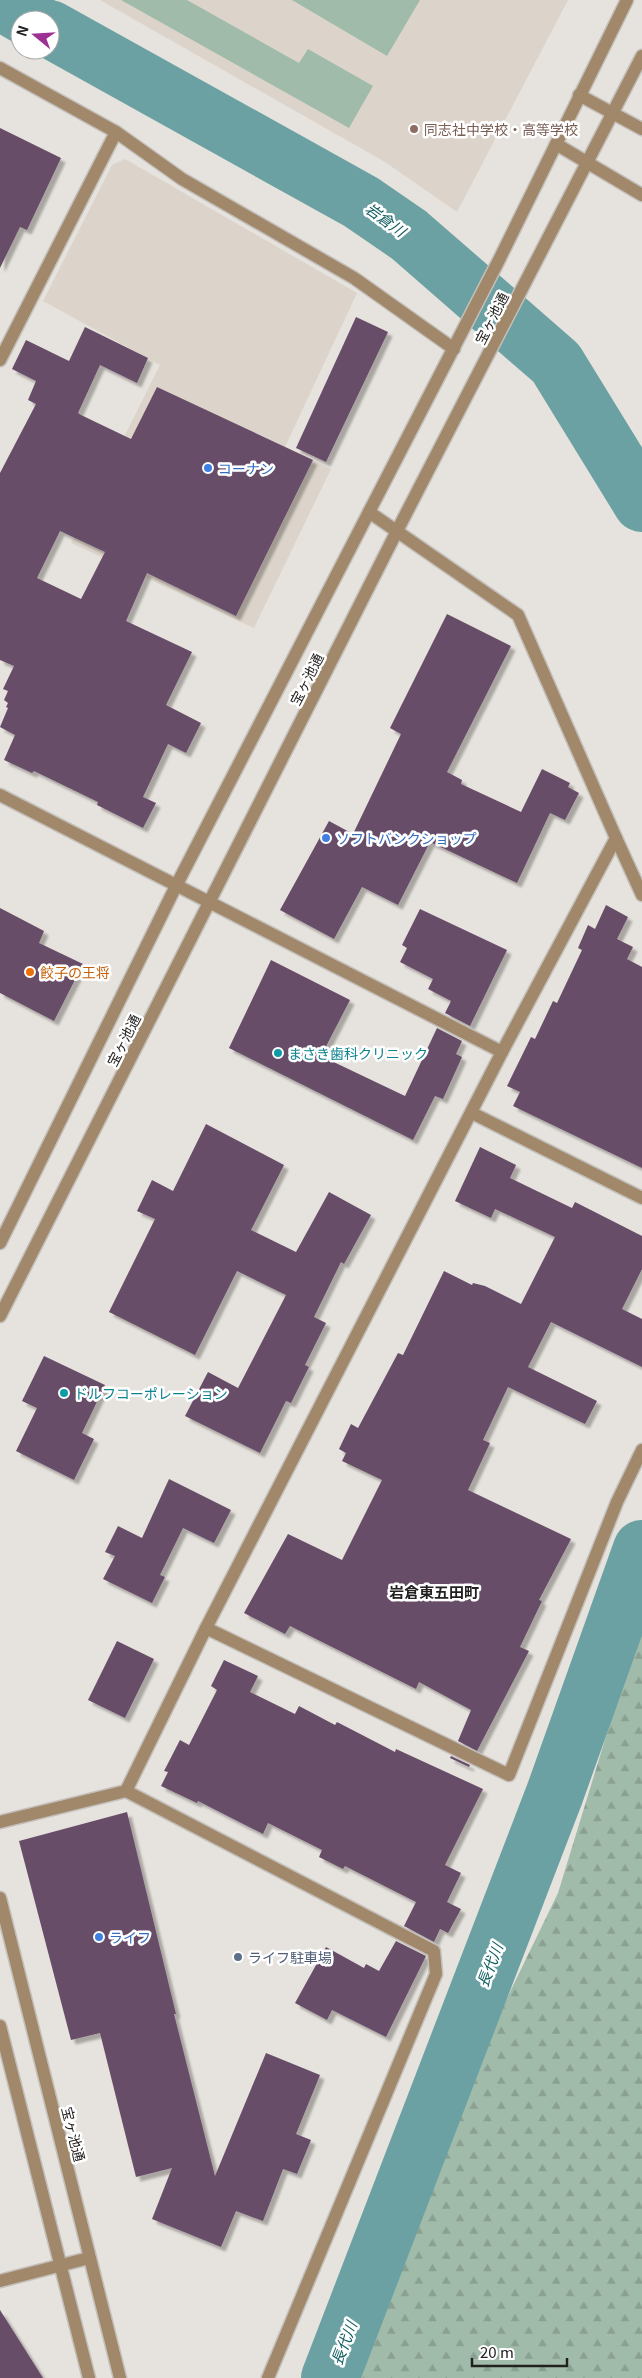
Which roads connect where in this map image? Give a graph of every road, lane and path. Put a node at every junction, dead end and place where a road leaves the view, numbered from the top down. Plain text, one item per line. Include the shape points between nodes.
1 (627, 3) edge
2 (642, 56) edge
3 (0, 68) edge
4 (580, 95) junction
5 (613, 114) junction
6 (642, 129) edge
7 (116, 132) junction
8 (556, 144) junction
9 (587, 163) junction
10 (642, 195) edge
11 (454, 348) junction
12 (0, 360) edge
13 (369, 512) junction
14 (396, 531) junction
15 (0, 795) edge
16 (616, 838) junction
17 (176, 886) junction
18 (642, 895) edge
19 (209, 903) junction
20 (502, 1052) junction
21 (472, 1113) junction
22 (642, 1198) edge
23 (0, 1243) edge
24 (0, 1316) edge
25 (642, 1450) edge
26 (206, 1628) junction
27 (126, 1791) junction
28 (0, 1822) edge
29 (0, 1898) edge
30 (0, 2026) edge
31 (89, 2258) junction
32 (61, 2266) junction
33 (0, 2281) edge
34 (88, 2378) edge
35 (120, 2378) edge
36 (268, 2378) edge

1 - 4 street, 宝ヶ池通
2 - 5 street, 宝ヶ池通
3 - 7 street
4 - 5 street
4 - 8 street, 宝ヶ池通
5 - 6 street
5 - 9 street, 宝ヶ池通
7 - 11 street via 182,179 354,278
7 - 12 street
8 - 9 street
8 - 11 street, 宝ヶ池通
9 - 10 street
9 - 14 street, 宝ヶ池通
11 - 13 street, 宝ヶ池通
13 - 14 street
13 - 17 street, 宝ヶ池通
14 - 16 street via 518,616
14 - 19 street, 宝ヶ池通
15 - 17 street
16 - 18 street
16 - 20 street
17 - 19 street
17 - 23 street, 宝ヶ池通
19 - 20 street
19 - 24 street, 宝ヶ池通
20 - 21 street
21 - 22 street
21 - 26 street
25 - 26 street via 617,1502 509,1775
26 - 27 street
27 - 28 street
27 - 36 street via 434,1951 436,1974
29 - 31 street, 宝ヶ池通
30 - 32 street
31 - 32 street
31 - 35 street, 宝ヶ池通
32 - 33 street
32 - 34 street

